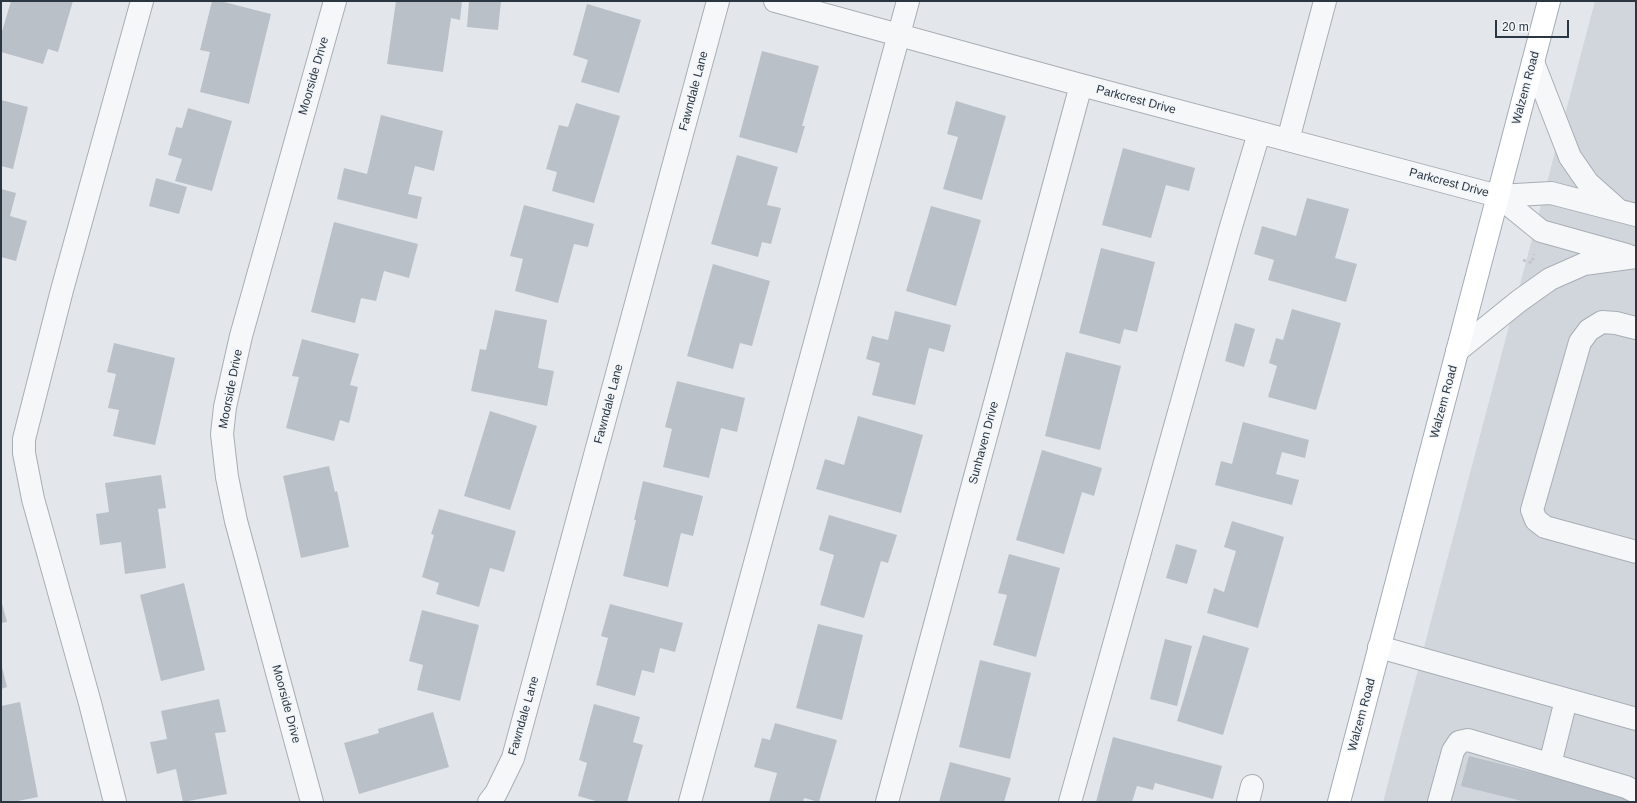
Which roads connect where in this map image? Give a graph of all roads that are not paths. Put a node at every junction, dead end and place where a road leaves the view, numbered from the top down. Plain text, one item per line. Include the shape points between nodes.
1 (142, 1) edge
2 (335, 1) edge
3 (718, 1) edge
4 (775, 1) edge
5 (908, 1) edge
6 (1325, 1) edge
7 (1549, 1) edge
8 (898, 35) junction
9 (1533, 62) junction
10 (1081, 85) junction
11 (1259, 133) junction
12 (1288, 140) junction
13 (1498, 196) junction
14 (1627, 212) edge
15 (1636, 257) edge
16 (1636, 328) edge
17 (1457, 351) junction
18 (1636, 552) edge
19 (1379, 647) junction
20 (1566, 700) junction
21 (1636, 719) edge
22 (1550, 764) junction
23 (1636, 792) edge
24 (115, 802) edge
25 (312, 802) edge
26 (489, 802) edge
27 (690, 802) edge
28 (887, 802) edge
29 (1070, 802) edge
30 (1338, 802) edge
31 (1438, 802) edge

1 - 24 street via 62,290 24,439 24,453 33,500 90,702
2 - 25 street, Moorside Drive via 241,336 225,407 222,434 236,521
3 - 26 street, Fawndale Lane via 513,758 496,794
4 - 8 street, Parkcrest Drive
5 - 8 street
6 - 12 street
7 - 9 main road, Walzem Road
8 - 10 street, Parkcrest Drive
8 - 27 street
9 - 13 main road, Walzem Road
9 - 14 street, Parkcrest Drive via 1570,156 1588,183
10 - 11 street, Parkcrest Drive
10 - 28 street, Sunhaven Drive
11 - 12 street, Parkcrest Drive
11 - 29 street
12 - 13 street, Parkcrest Drive
13 - 14 street, Parkcrest Drive via 1551,192
13 - 15 street, Parkcrest Drive via 1541,231
13 - 17 main road, Walzem Road
15 - 17 street, Parkcrest Drive via 1584,264 1550,279
16 - 18 street via 1602,322 1589,330 1580,342 1532,510 1536,520 1545,527
17 - 19 main road, Walzem Road
19 - 20 street
19 - 30 main road, Walzem Road
20 - 21 street
20 - 22 street
22 - 23 street
22 - 31 street via 1468,740 1459,742 1453,751

